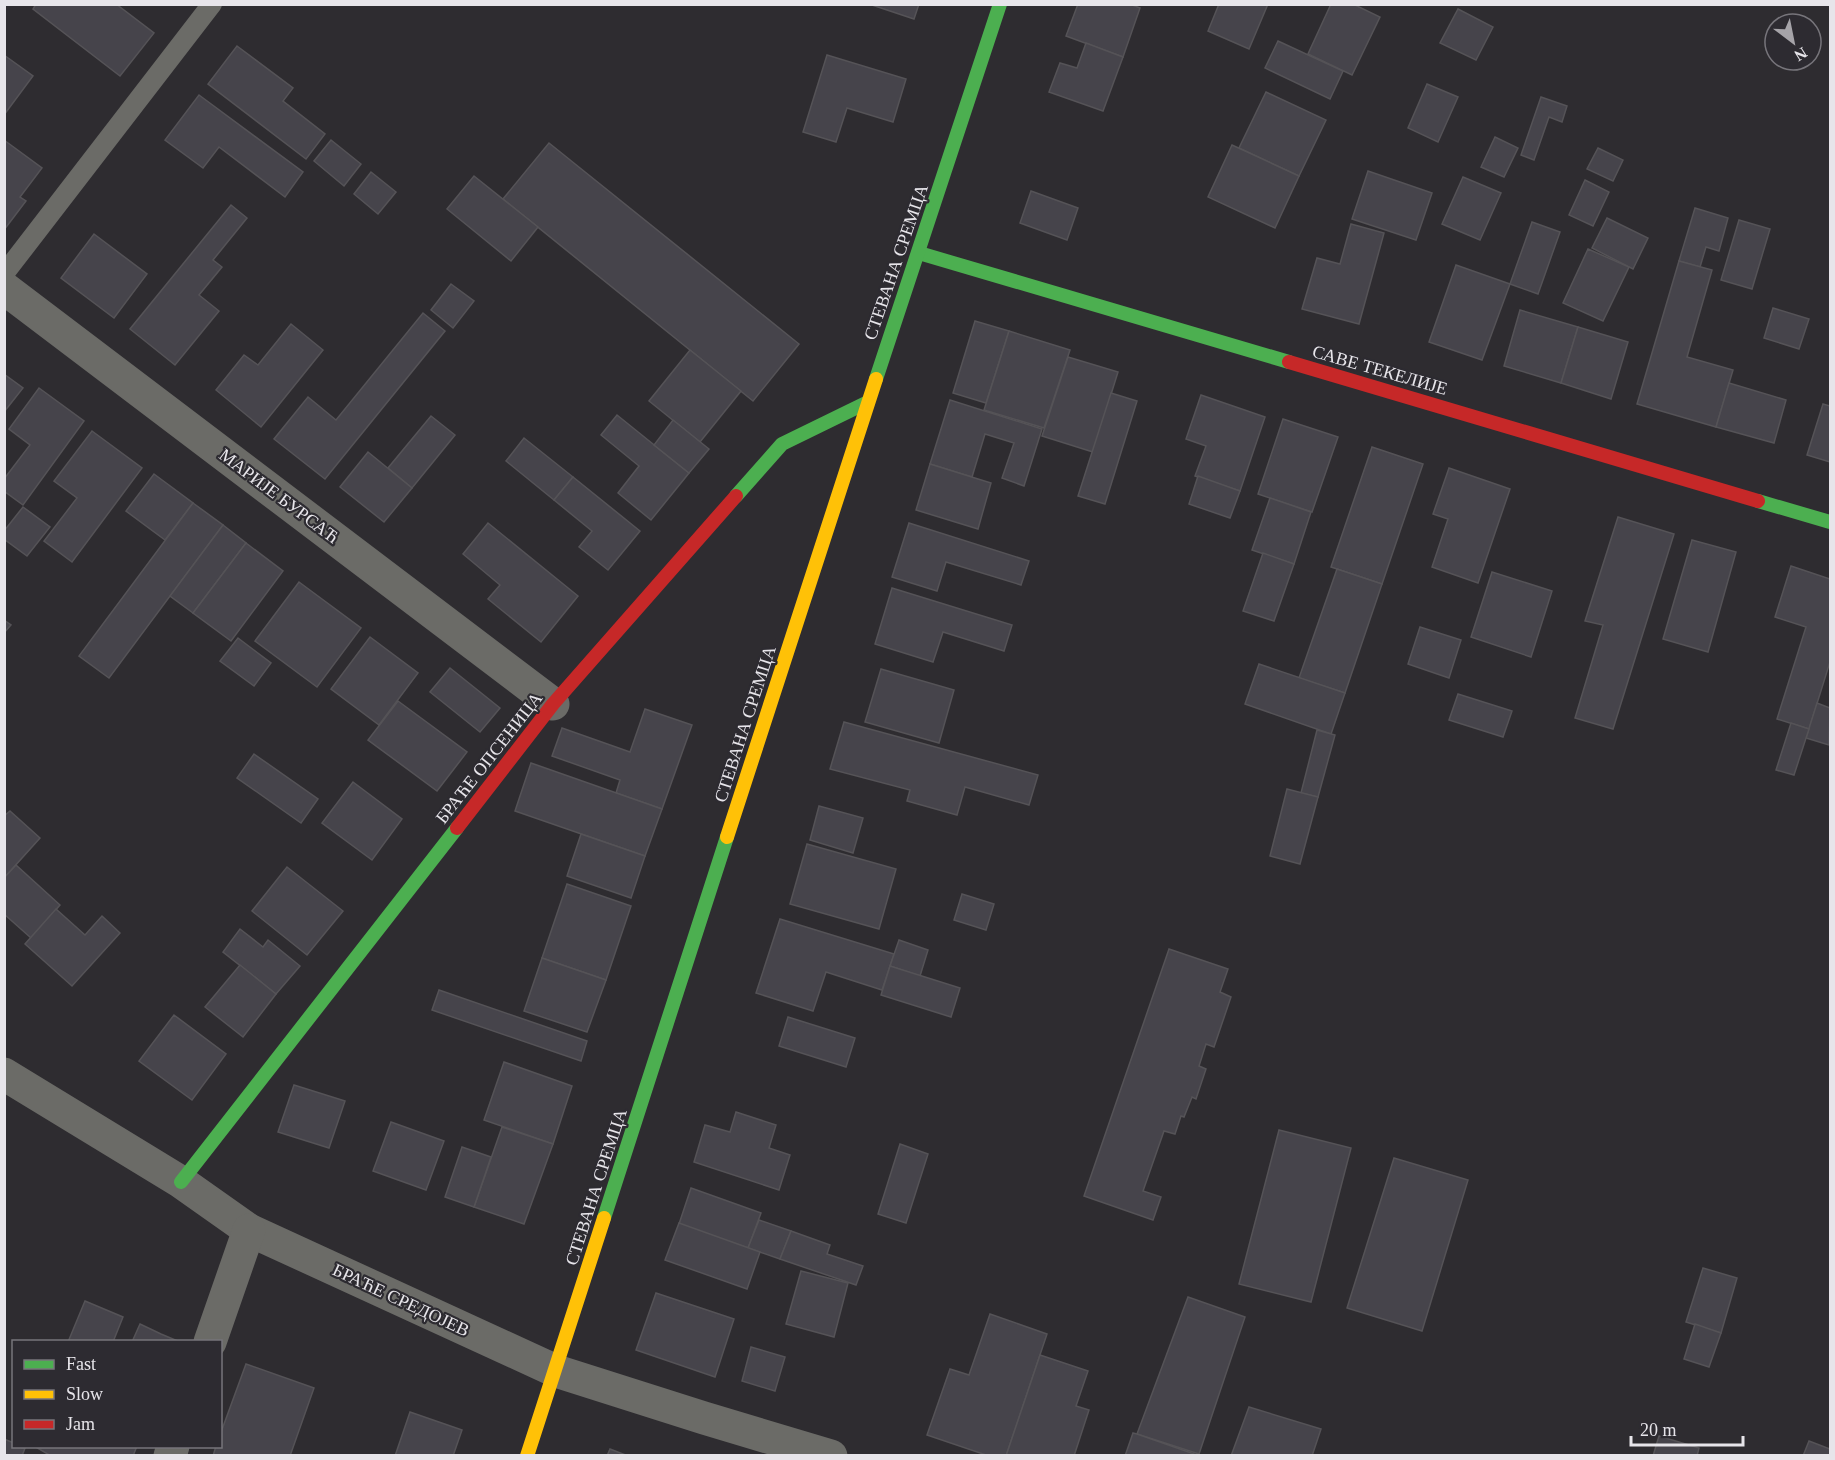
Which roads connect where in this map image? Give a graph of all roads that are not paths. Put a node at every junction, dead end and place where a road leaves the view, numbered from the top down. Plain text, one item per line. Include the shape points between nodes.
1 (212, 4) edge
2 (1000, 4) edge
3 (919, 252) junction
4 (4, 274) edge
5 (4, 288) edge
6 (868, 402) junction
7 (1830, 522) edge
8 (553, 704) junction
9 (4, 1074) edge
10 (181, 1182) junction
11 (249, 1230) junction
12 (210, 1340) edge
13 (556, 1371) junction
14 (527, 1455) edge
15 (831, 1455) edge

1 - 4 lane
2 - 3 street, СТЕВАНА СРЕМЦА
3 - 6 street, СТЕВАНА СРЕМЦА
3 - 7 street, САВЕ ТЕКЕЛИЈЕ
5 - 8 street, МАРИЈЕ БУРСАЋ
6 - 8 street, БРАЋЕ ОПСЕНИЦА via 782,444
6 - 13 street, СТЕВАНА СРЕМЦА
8 - 10 street, БРАЋЕ ОПСЕНИЦА
9 - 10 street, БРАЋЕ СРЕДОЈЕВ
10 - 11 street, БРАЋЕ СРЕДОЈЕВ
11 - 12 street
11 - 13 street, БРАЋЕ СРЕДОЈЕВ
13 - 14 street, СТЕВАНА СРЕМЦА
13 - 15 street, БРАЋЕ СРЕДОЈЕВ

